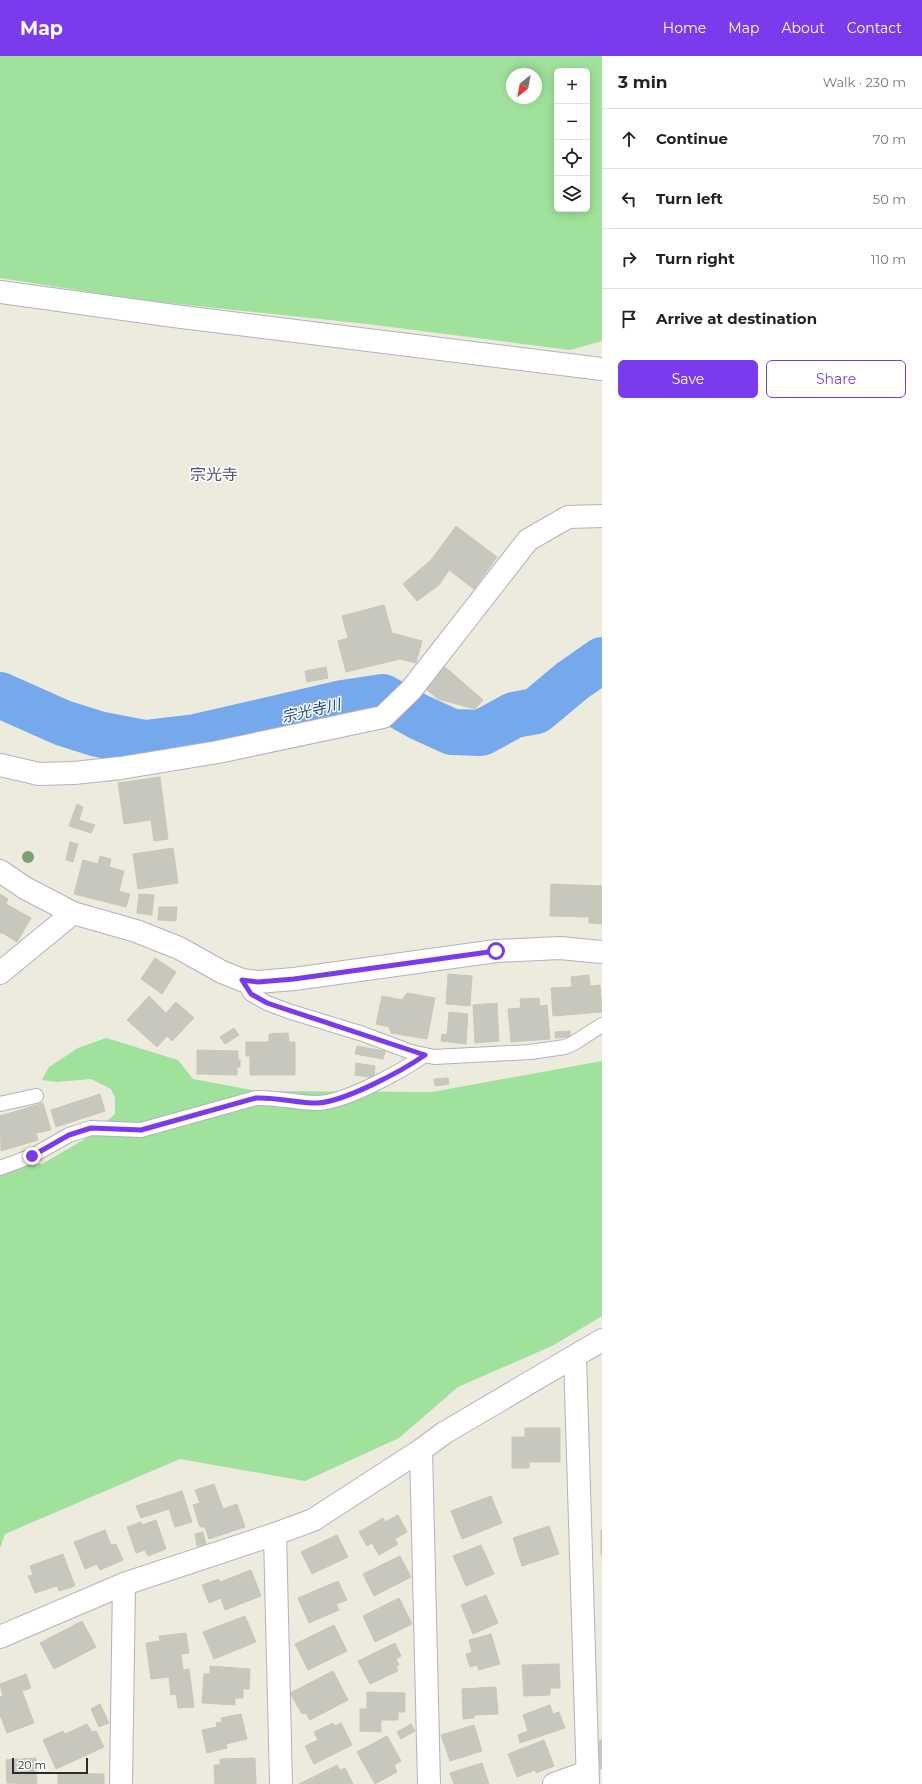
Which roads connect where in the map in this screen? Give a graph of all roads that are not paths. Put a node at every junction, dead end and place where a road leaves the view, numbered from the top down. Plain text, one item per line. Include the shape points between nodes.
1 (0, 292) edge
2 (602, 369) edge
3 (602, 516) edge
4 (0, 765) edge
5 (0, 871) edge
6 (73, 913) junction
7 (602, 952) edge
8 (0, 973) edge
9 (242, 980) junction
10 (602, 1025) edge
11 (425, 1055) junction
12 (36, 1096) dead end
13 (0, 1104) edge
14 (0, 1168) edge
15 (602, 1340) edge
16 (575, 1357) junction
17 (421, 1450) junction
18 (275, 1534) junction
19 (124, 1584) junction
20 (0, 1637) edge
21 (587, 1778) edge
22 (121, 1784) edge
23 (281, 1784) edge
24 (429, 1784) edge
25 (554, 1784) edge

1 - 2 street
3 - 4 street via 568,517 528,540 412,690 383,716 218,752 121,768 39,774
5 - 6 street via 25,888
6 - 8 street
6 - 9 street via 136,931 179,948
7 - 9 street via 560,948 496,951 294,979 258,982
9 - 11 lane via 251,994 267,1003
10 - 11 lane via 564,1047 458,1057
11 - 14 lane via 406,1068 341,1098 318,1103 269,1097 256,1098 141,1130 91,1128 69,1135 32,1156
12 - 13 lane
15 - 16 street
16 - 17 street via 444,1433
16 - 21 street
17 - 18 street via 313,1520
17 - 24 street
18 - 19 street
18 - 23 street
19 - 20 street
19 - 22 street
21 - 25 street

